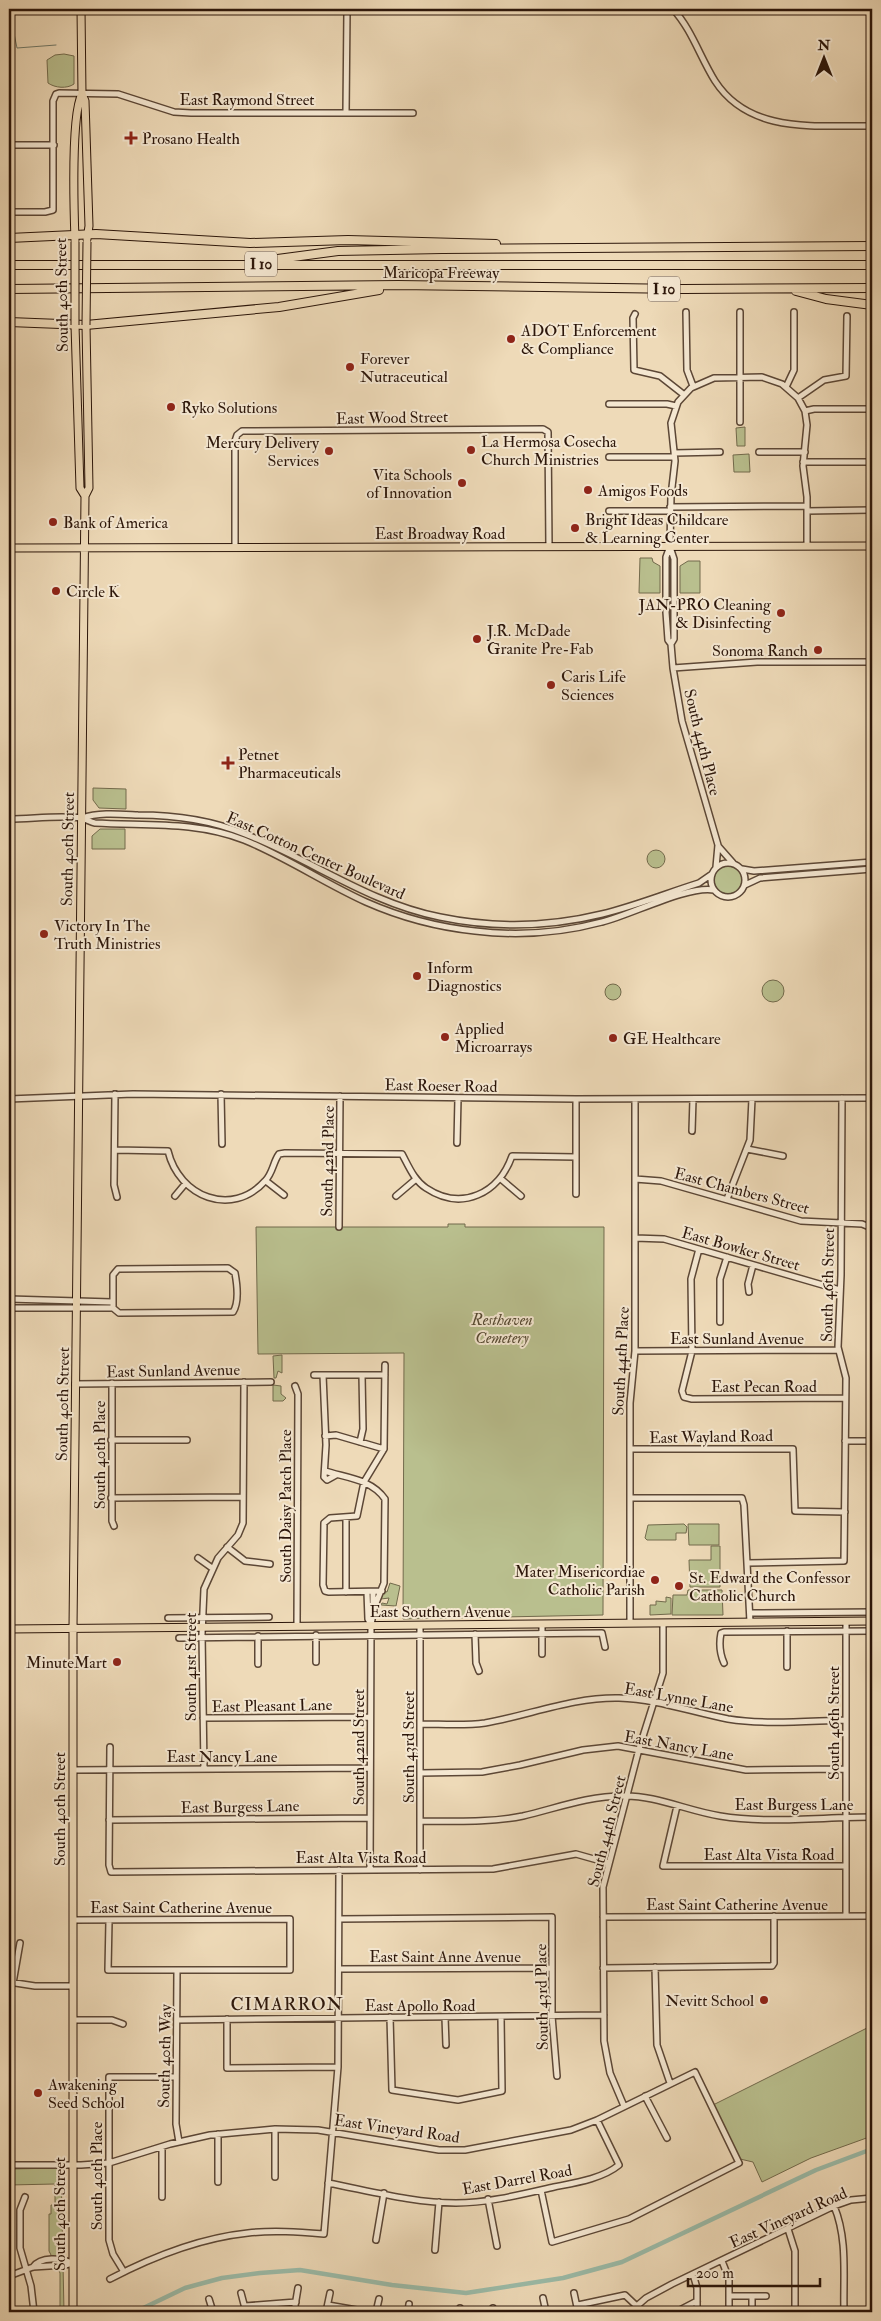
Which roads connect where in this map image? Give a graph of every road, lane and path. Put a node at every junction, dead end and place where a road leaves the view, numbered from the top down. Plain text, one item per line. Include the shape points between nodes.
1 (82, 9) edge
2 (365, 9) edge
3 (673, 9) edge
4 (347, 11) junction
5 (82, 94) junction
6 (346, 112) junction
7 (413, 113) dead end
8 (872, 126) edge
9 (9, 145) edge
10 (54, 145) junction
11 (9, 212) edge
12 (9, 238) edge
13 (74, 238) junction
14 (88, 238) junction
15 (872, 246) edge
16 (546, 248) junction
17 (232, 264) junction
18 (9, 265) edge
19 (872, 265) edge
20 (398, 285) junction
21 (784, 288) junction
22 (872, 288) edge
23 (9, 289) edge
24 (872, 305) edge
25 (686, 312) dead end
26 (740, 312) dead end
27 (794, 312) dead end
28 (634, 314) dead end
29 (847, 316) dead end
30 (9, 322) edge
31 (75, 325) junction
32 (86, 325) junction
33 (740, 377) junction
34 (693, 386) junction
35 (786, 387) junction
36 (683, 394) junction
37 (798, 398) junction
38 (609, 404) dead end
39 (676, 406) junction
40 (872, 409) edge
41 (805, 411) junction
42 (740, 422) dead end
43 (720, 452) dead end
44 (759, 452) dead end
45 (804, 452) junction
46 (674, 455) junction
47 (609, 457) dead end
48 (803, 462) junction
49 (871, 462) dead end
50 (85, 496) junction
51 (670, 509) junction
52 (807, 509) junction
53 (871, 510) edge
54 (609, 511) dead end
55 (670, 546) junction
56 (807, 546) junction
57 (872, 546) edge
58 (85, 547) junction
59 (235, 547) junction
60 (549, 547) junction
61 (9, 548) edge
62 (872, 662) edge
63 (673, 668) junction
64 (81, 818) junction
65 (9, 819) edge
66 (718, 845) junction
67 (872, 862) edge
68 (733, 864) junction
69 (716, 867) junction
70 (821, 867) junction
71 (742, 869) junction
72 (872, 869) edge
73 (712, 874) junction
74 (782, 876) junction
75 (745, 885) junction
76 (714, 890) junction
77 (115, 1094) junction
78 (221, 1094) junction
79 (78, 1096) junction
80 (340, 1096) junction
81 (458, 1098) junction
82 (842, 1098) junction
83 (872, 1098) edge
84 (9, 1099) edge
85 (576, 1099) junction
86 (635, 1099) junction
87 (693, 1099) junction
88 (752, 1099) junction
89 (692, 1131) dead end
90 (457, 1143) dead end
91 (222, 1144) dead end
92 (747, 1149) junction
93 (115, 1150) junction
94 (339, 1153) junction
95 (783, 1156) dead end
96 (576, 1157) junction
97 (416, 1179) junction
98 (501, 1179) junction
99 (635, 1179) junction
100 (266, 1180) junction
101 (185, 1184) junction
102 (576, 1194) dead end
103 (284, 1195) dead end
104 (175, 1196) dead end
105 (396, 1196) dead end
106 (521, 1196) dead end
107 (117, 1197) dead end
108 (727, 1199) junction
109 (840, 1223) junction
110 (339, 1227) dead end
111 (872, 1228) edge
112 (635, 1238) junction
113 (698, 1249) junction
114 (727, 1257) junction
115 (753, 1265) junction
116 (840, 1290) junction
117 (749, 1292) dead end
118 (9, 1300) edge
119 (76, 1304) junction
120 (113, 1307) junction
121 (9, 1308) edge
122 (720, 1322) dead end
123 (838, 1350) junction
124 (635, 1351) junction
125 (692, 1351) junction
126 (385, 1365) dead end
127 (314, 1375) dead end
128 (323, 1375) junction
129 (362, 1375) junction
130 (385, 1375) junction
131 (244, 1382) junction
132 (271, 1382) dead end
133 (112, 1383) junction
134 (75, 1384) junction
135 (295, 1386) dead end
136 (845, 1398) junction
137 (325, 1436) junction
138 (111, 1440) junction
139 (187, 1440) dead end
140 (845, 1441) junction
141 (360, 1442) junction
142 (872, 1442) edge
143 (384, 1449) junction
144 (630, 1449) junction
145 (325, 1471) junction
146 (336, 1475) junction
147 (364, 1482) junction
148 (243, 1497) junction
149 (111, 1498) junction
150 (630, 1498) junction
151 (845, 1512) junction
152 (346, 1518) junction
153 (114, 1526) dead end
154 (227, 1547) junction
155 (198, 1558) dead end
156 (748, 1563) junction
157 (270, 1564) dead end
158 (212, 1568) junction
159 (382, 1591) junction
160 (346, 1592) junction
161 (370, 1592) junction
162 (374, 1608) junction
163 (872, 1612) edge
164 (750, 1613) junction
165 (269, 1617) dead end
166 (168, 1618) dead end
167 (202, 1618) junction
168 (846, 1621) junction
169 (872, 1621) edge
170 (750, 1622) junction
171 (630, 1623) junction
172 (663, 1623) junction
173 (542, 1624) junction
174 (371, 1625) junction
175 (420, 1625) junction
176 (297, 1626) junction
177 (73, 1628) junction
178 (202, 1628) junction
179 (9, 1629) edge
180 (872, 1630) edge
181 (787, 1631) junction
182 (846, 1631) junction
183 (475, 1634) junction
184 (542, 1634) junction
185 (316, 1635) junction
186 (370, 1635) junction
187 (420, 1635) junction
188 (202, 1636) junction
189 (258, 1636) junction
190 (179, 1638) dead end
191 (605, 1646) dead end
192 (542, 1654) dead end
193 (316, 1662) dead end
194 (724, 1663) dead end
195 (258, 1664) dead end
196 (787, 1668) dead end
197 (479, 1671) dead end
198 (654, 1702) junction
199 (370, 1717) junction
200 (203, 1718) junction
201 (846, 1720) junction
202 (420, 1724) junction
203 (110, 1747) dead end
204 (640, 1749) junction
205 (370, 1768) junction
206 (204, 1769) junction
207 (846, 1769) junction
208 (73, 1770) junction
209 (110, 1770) junction
210 (420, 1773) junction
211 (627, 1796) junction
212 (677, 1806) junction
213 (846, 1817) junction
214 (872, 1817) edge
215 (370, 1818) junction
216 (109, 1820) junction
217 (420, 1821) junction
218 (608, 1863) junction
219 (846, 1866) junction
220 (370, 1869) junction
221 (339, 1870) junction
222 (420, 1870) junction
223 (774, 1916) junction
224 (846, 1916) junction
225 (872, 1916) edge
226 (603, 1917) junction
227 (339, 1919) junction
228 (73, 1920) junction
229 (108, 1920) junction
230 (20, 1943) dead end
231 (655, 1967) junction
232 (552, 1968) junction
233 (603, 1968) junction
234 (339, 1969) junction
235 (177, 1970) junction
236 (11, 1982) edge
237 (73, 1986) junction
238 (604, 2015) junction
239 (552, 2016) junction
240 (501, 2017) junction
241 (340, 2018) junction
242 (390, 2018) junction
243 (445, 2018) junction
244 (227, 2019) junction
245 (73, 2020) junction
246 (177, 2020) junction
247 (123, 2024) dead end
248 (446, 2045) dead end
249 (338, 2067) junction
250 (557, 2076) dead end
251 (176, 2077) junction
252 (670, 2083) junction
253 (645, 2096) junction
254 (624, 2106) junction
255 (597, 2120) junction
256 (275, 2129) junction
257 (333, 2132) junction
258 (218, 2134) junction
259 (666, 2138) dead end
260 (179, 2142) junction
261 (162, 2146) junction
262 (109, 2163) junction
263 (9, 2165) edge
264 (72, 2165) junction
265 (275, 2177) dead end
266 (218, 2182) dead end
267 (328, 2183) junction
268 (541, 2190) junction
269 (384, 2193) junction
270 (25, 2197) dead end
271 (162, 2197) dead end
272 (872, 2198) edge
273 (488, 2199) junction
274 (439, 2202) junction
275 (834, 2206) junction
276 (788, 2229) junction
277 (376, 2240) dead end
278 (497, 2246) dead end
279 (435, 2250) dead end
280 (722, 2261) junction
281 (72, 2263) junction
282 (25, 2270) junction
283 (124, 2272) junction
284 (693, 2274) junction
285 (9, 2276) edge
286 (110, 2279) dead end
287 (298, 2288) dead end
288 (240, 2293) dead end
289 (330, 2293) dead end
290 (574, 2293) dead end
291 (729, 2296) junction
292 (752, 2296) junction
293 (766, 2296) dead end
294 (544, 2298) dead end
295 (209, 2299) dead end
296 (379, 2299) dead end
297 (698, 2301) junction
298 (296, 2302) junction
299 (409, 2304) dead end
300 (328, 2305) junction
301 (578, 2305) junction
302 (636, 2305) junction
303 (246, 2309) edge
304 (697, 2310) dead end
305 (34, 2312) edge
306 (72, 2312) edge
307 (212, 2312) edge
308 (294, 2312) edge
309 (326, 2312) edge
310 (368, 2312) edge
311 (376, 2312) edge
312 (408, 2312) edge
313 (546, 2312) edge
314 (578, 2312) edge
315 (630, 2312) edge
316 (643, 2312) edge
317 (676, 2312) edge
318 (729, 2312) edge
319 (752, 2312) edge
320 (795, 2312) edge
321 (844, 2312) edge

1 - 4 street
1 - 5 main road, South 40th Street
2 - 4 street
3 - 8 street via 685,24 719,87 744,110 762,119 784,124
4 - 6 street
5 - 6 street, East Raymond Street via 118,94 174,112
5 - 10 street via 56,94
5 - 13 main road, South 40th Street via 78,101 75,151
5 - 14 main road, South 40th Street via 86,123
6 - 7 street, East Raymond Street
9 - 10 street
10 - 11 street via 53,210
12 - 13 highway
13 - 14 highway
13 - 31 main road, South 40th Street, bridge
14 - 16 highway via 139,235 250,243 348,240
14 - 32 main road, South 40th Street, bridge
15 - 16 highway
16 - 17 highway via 338,251
17 - 18 highway, Maricopa Freeway / I 10
17 - 19 highway, Maricopa Freeway / I 10
20 - 21 highway, Maricopa Freeway / I 10
20 - 23 highway, Maricopa Freeway / I 10
20 - 32 highway via 387,290 365,291 297,305
21 - 22 highway, Maricopa Freeway / I 10
21 - 24 highway via 826,299
25 - 34 street via 687,373
26 - 33 street
27 - 35 street via 794,370
28 - 36 street via 634,370 657,375
29 - 37 street via 846,376 824,380
30 - 31 highway
31 - 32 highway
31 - 50 main road, South 40th Street via 80,488
32 - 50 main road, South 40th Street via 89,488
33 - 34 street via 714,378
33 - 35 street via 767,378
33 - 42 street
34 - 36 street
35 - 37 street
36 - 39 street, South 44th Place
37 - 41 street
38 - 39 street
39 - 46 street, South 44th Place via 671,427
40 - 41 street
41 - 45 street via 808,428
43 - 46 street
44 - 45 street
45 - 48 street
46 - 47 street
46 - 51 street, South 44th Place
48 - 49 street
48 - 52 street
50 - 58 main road, South 40th Street
51 - 52 street
51 - 54 street
51 - 55 street, South 44th Place
52 - 53 street
52 - 56 street
55 - 56 main road, East Broadway Road
55 - 60 main road, East Broadway Road
55 - 63 street, South 44th Place via 674,559
56 - 57 main road, East Broadway Road
58 - 59 main road, East Broadway Road
58 - 61 main road, East Broadway Road
58 - 64 main road, South 40th Street
59 - 60 main road, East Broadway Road
59 - 60 street, East Wood Street via 235,441 237,435 248,430 543,429 548,432
62 - 63 street via 732,663
63 - 66 street, South 44th Place via 690,754
64 - 65 street
64 - 73 street, East Cotton Center Boulevard via 93,814 143,815 217,824 274,846 368,895 419,913 478,923 530,925 578,919 631,906 704,881
64 - 76 street, East Cotton Center Boulevard via 93,822 182,825 219,832 272,853 390,912 475,931 531,933 578,927 610,920 700,890
64 - 79 main road, South 40th Street
66 - 68 street, South 44th Place
66 - 69 street, South 44th Place
67 - 70 street
68 - 69 street
68 - 71 street
69 - 73 street
70 - 71 street
70 - 74 street
71 - 75 street
72 - 74 street, East Cotton Center Boulevard
73 - 76 street
74 - 75 street, East Cotton Center Boulevard via 756,878
75 - 76 street, East Cotton Center Boulevard via 731,897 721,896
77 - 78 street, East Roeser Road
77 - 79 street, East Roeser Road
77 - 93 street
78 - 80 street, East Roeser Road
78 - 91 street
79 - 84 street, East Roeser Road
79 - 119 main road, South 40th Street
80 - 81 street, East Roeser Road
80 - 94 street, South 42nd Place
81 - 85 street, East Roeser Road
81 - 90 street
82 - 83 street, East Roeser Road
82 - 88 street, East Roeser Road
82 - 109 street, South 46th Street
85 - 86 street, East Roeser Road
85 - 96 street
86 - 87 street, East Roeser Road
86 - 99 street, South 44th Place
87 - 88 street, East Roeser Road
87 - 89 street
88 - 92 street via 752,1131
92 - 95 street
92 - 108 street
93 - 101 street via 168,1152 172,1165
93 - 107 street
94 - 97 street via 402,1154
94 - 100 street via 279,1154
94 - 110 street, South 42nd Place
96 - 98 street via 512,1156
96 - 102 street
97 - 98 street via 443,1196 461,1198 479,1195
97 - 105 street
98 - 106 street
99 - 108 street, East Chambers Street via 661,1180
99 - 112 street, South 44th Place
100 - 101 street via 254,1191 237,1198 216,1200
100 - 103 street
101 - 104 street
108 - 109 street, East Chambers Street via 801,1222
109 - 111 street, East Chambers Street
109 - 116 street, South 46th Street
112 - 113 street, East Bowker Street via 664,1239
112 - 124 street, South 44th Place
113 - 114 street, East Bowker Street
113 - 125 street via 691,1279
114 - 115 street, East Bowker Street
114 - 122 street via 720,1279
115 - 116 street, East Bowker Street
115 - 117 street
116 - 123 street, South 46th Street
118 - 119 street
119 - 120 street
119 - 121 street
119 - 134 main road, South 40th Street
120 - 120 street via 115,1270 232,1270 236,1279 236,1305 232,1312
123 - 125 street, East Sunland Avenue
123 - 136 street, South 46th Street via 846,1378
124 - 125 street, East Sunland Avenue
124 - 144 street, South 44th Place
125 - 136 street, East Pecan Road via 682,1391 684,1397
126 - 130 street
127 - 128 street
128 - 129 street
128 - 137 street
129 - 130 street
129 - 141 street via 363,1429
130 - 143 street
131 - 132 street, East Sunland Avenue
131 - 133 street, East Sunland Avenue
131 - 148 street, South 41st Street
133 - 134 street, East Sunland Avenue
133 - 138 street, South 40th Place
134 - 177 main road, South 40th Street
135 - 176 street, South Daisy Patch Place via 298,1394
136 - 140 street, South 46th Street
137 - 141 street via 336,1435
137 - 145 street
138 - 139 street
138 - 149 street, South 40th Place
140 - 142 street
140 - 151 street, South 46th Street
141 - 143 street
143 - 147 street
144 - 150 street, South 44th Place
144 - 151 street, East Wayland Road via 793,1449 794,1511
145 - 146 street
145 - 146 street via 327,1480
146 - 147 street
147 - 152 street via 357,1516
147 - 159 street via 378,1489 386,1499
148 - 149 street
148 - 154 street, South 41st Street via 243,1523
149 - 153 street, South 40th Place
150 - 156 street via 742,1498
150 - 171 street, South 44th Place
151 - 156 street, South 46th Street via 844,1561
152 - 160 street
152 - 160 street via 328,1519 324,1525 323,1585 325,1591
154 - 157 street via 246,1562
154 - 158 street, South 41st Street
155 - 158 street
156 - 164 street
158 - 167 street, South 41st Street via 204,1589
159 - 161 street
159 - 162 street, South 42nd Street
160 - 161 street
161 - 162 street, South 42nd Street
161 - 174 street, South 42nd Street via 368,1619
162 - 174 street, South 42nd Street
163 - 164 street
164 - 170 street
165 - 167 street
166 - 167 street
167 - 178 street, South 41st Street
168 - 169 main road, East Southern Avenue
168 - 170 main road, East Southern Avenue
168 - 182 street, South 46th Street
170 - 172 main road, East Southern Avenue
171 - 172 main road, East Southern Avenue
171 - 173 main road, East Southern Avenue
172 - 198 street, South 44th Street via 663,1673
173 - 175 main road, East Southern Avenue
173 - 184 street
174 - 175 main road, East Southern Avenue
174 - 176 main road, East Southern Avenue
174 - 186 street, South 42nd Street
175 - 187 street, South 43rd Street
176 - 178 main road, East Southern Avenue
177 - 178 main road, East Southern Avenue
177 - 179 main road, East Southern Avenue
177 - 208 main road, South 40th Street
178 - 188 street, South 41st Street
180 - 182 street
181 - 182 street
181 - 194 street via 721,1633 720,1654
181 - 196 street
182 - 201 street, South 46th Street
183 - 184 street, East Southern Avenue
183 - 187 street, East Southern Avenue
183 - 197 street
184 - 191 street, East Southern Avenue via 602,1633
184 - 192 street
185 - 186 street, East Southern Avenue
185 - 189 street, East Southern Avenue
185 - 193 street
186 - 187 street, East Southern Avenue
186 - 199 street, South 42nd Street
187 - 202 street, South 43rd Street
188 - 189 street, East Southern Avenue
188 - 190 street, East Southern Avenue
188 - 200 street, South 41st Street
189 - 195 street
198 - 201 street, East Lynne Lane via 751,1722
198 - 202 street, East Lynne Lane via 594,1699 483,1723
198 - 204 street, South 44th Street
199 - 200 street, East Pleasant Lane
199 - 205 street, South 42nd Street
200 - 206 street, South 41st Street
201 - 207 street, South 46th Street
202 - 210 street, South 43rd Street
203 - 209 street
204 - 207 street, East Nancy Lane via 746,1770
204 - 210 street, East Nancy Lane via 618,1746 583,1750 482,1772
204 - 211 street, South 44th Street
205 - 206 street, East Nancy Lane
205 - 215 street, South 42nd Street
206 - 209 street, East Nancy Lane
207 - 213 street, South 46th Street
208 - 209 street, East Nancy Lane
208 - 228 main road, South 40th Street
209 - 216 street
210 - 217 street, South 43rd Street
211 - 212 street, East Burgess Lane
211 - 217 street, East Burgess Lane via 572,1801 492,1821
211 - 218 street, South 44th Street
212 - 213 street, East Burgess Lane via 720,1816 757,1819
212 - 219 street, East Alta Vista Road via 663,1866
213 - 214 street, East Burgess Lane
213 - 219 street, South 46th Street
215 - 216 street, East Burgess Lane
215 - 220 street, South 42nd Street
216 - 221 street, East Alta Vista Road via 111,1872
217 - 222 street, South 43rd Street
218 - 222 street, East Alta Vista Road via 576,1854 493,1869
218 - 226 street, South 44th Street via 603,1888
219 - 224 street, South 46th Street
220 - 221 street, East Alta Vista Road
220 - 222 street, East Alta Vista Road
221 - 227 street
223 - 224 street, East Saint Catherine Avenue
223 - 226 street, East Saint Catherine Avenue
223 - 231 street via 772,1966
224 - 225 street, East Saint Catherine Avenue
226 - 233 street, South 44th Street
227 - 232 street, South 43rd Place via 552,1917
227 - 234 street
228 - 229 street, East Saint Catherine Avenue
228 - 237 main road, South 40th Street
229 - 235 street via 108,1970
229 - 235 street, East Saint Catherine Avenue via 290,1919 290,1970
230 - 236 street
231 - 233 street
231 - 252 street via 657,2045
232 - 234 street, East Saint Anne Avenue
232 - 239 street, South 43rd Place
233 - 238 street, South 44th Street
234 - 241 street
235 - 246 street, South 40th Way
236 - 237 street
237 - 245 main road, South 40th Street
238 - 239 street, East Apollo Road
238 - 254 street, South 44th Street via 604,2041 610,2073
239 - 240 street, East Apollo Road
239 - 250 street, South 43rd Place
240 - 242 street via 502,2092 458,2100 392,2090
240 - 243 street, East Apollo Road
241 - 242 street, East Apollo Road
241 - 244 street, East Apollo Road
241 - 249 street
242 - 243 street, East Apollo Road
243 - 248 street
244 - 246 street, East Apollo Road
244 - 249 street via 227,2068
245 - 247 street via 112,2020
245 - 264 main road, South 40th Street
246 - 251 street, South 40th Way
249 - 257 street
251 - 260 street, South 40th Way
251 - 262 street, South 40th Place via 109,2077
252 - 253 street, East Vineyard Road
252 - 268 street, East Vineyard Road via 695,2072 740,2163 629,2219 552,2242
253 - 254 street, East Vineyard Road
253 - 259 street
254 - 255 street, East Vineyard Road
255 - 257 street, East Vineyard Road via 558,2134 465,2150 439,2150
255 - 268 street, East Darrel Road via 619,2166 589,2178
256 - 257 street, East Vineyard Road
256 - 258 street, East Vineyard Road via 230,2130
256 - 265 street
257 - 267 street
258 - 260 street, East Vineyard Road
258 - 266 street
260 - 261 street, East Vineyard Road
261 - 262 street, East Vineyard Road
261 - 271 street
262 - 264 street, East Vineyard Road
262 - 283 street, South 40th Place via 109,2240
263 - 264 street, East Vineyard Road
264 - 281 main road, South 40th Street
267 - 269 street, East Darrel Road
267 - 283 street via 324,2234 248,2233 211,2239
268 - 273 street, East Darrel Road
269 - 274 street, East Darrel Road
269 - 277 street
270 - 282 street via 20,2210 20,2248
272 - 275 street, East Vineyard Road
273 - 274 street, East Darrel Road
273 - 278 street
274 - 279 street
275 - 276 street, East Vineyard Road
275 - 321 street via 841,2222 843,2240
276 - 280 street, East Vineyard Road
276 - 320 street via 795,2251
280 - 284 street, East Vineyard Road
280 - 291 street
281 - 282 street via 42,2260
281 - 306 main road, South 40th Street
282 - 285 street
282 - 305 street
283 - 286 street
284 - 297 street
284 - 302 street, East Vineyard Road
287 - 298 street
288 - 303 street
289 - 300 street
290 - 301 street
291 - 292 street
291 - 318 street
292 - 293 street
292 - 319 street
294 - 313 street
295 - 307 street
296 - 311 street
297 - 304 street
297 - 317 street
298 - 303 street
298 - 308 street
299 - 312 street
300 - 309 street
300 - 310 street
301 - 302 street via 625,2295
301 - 314 street
302 - 315 street
302 - 316 street

